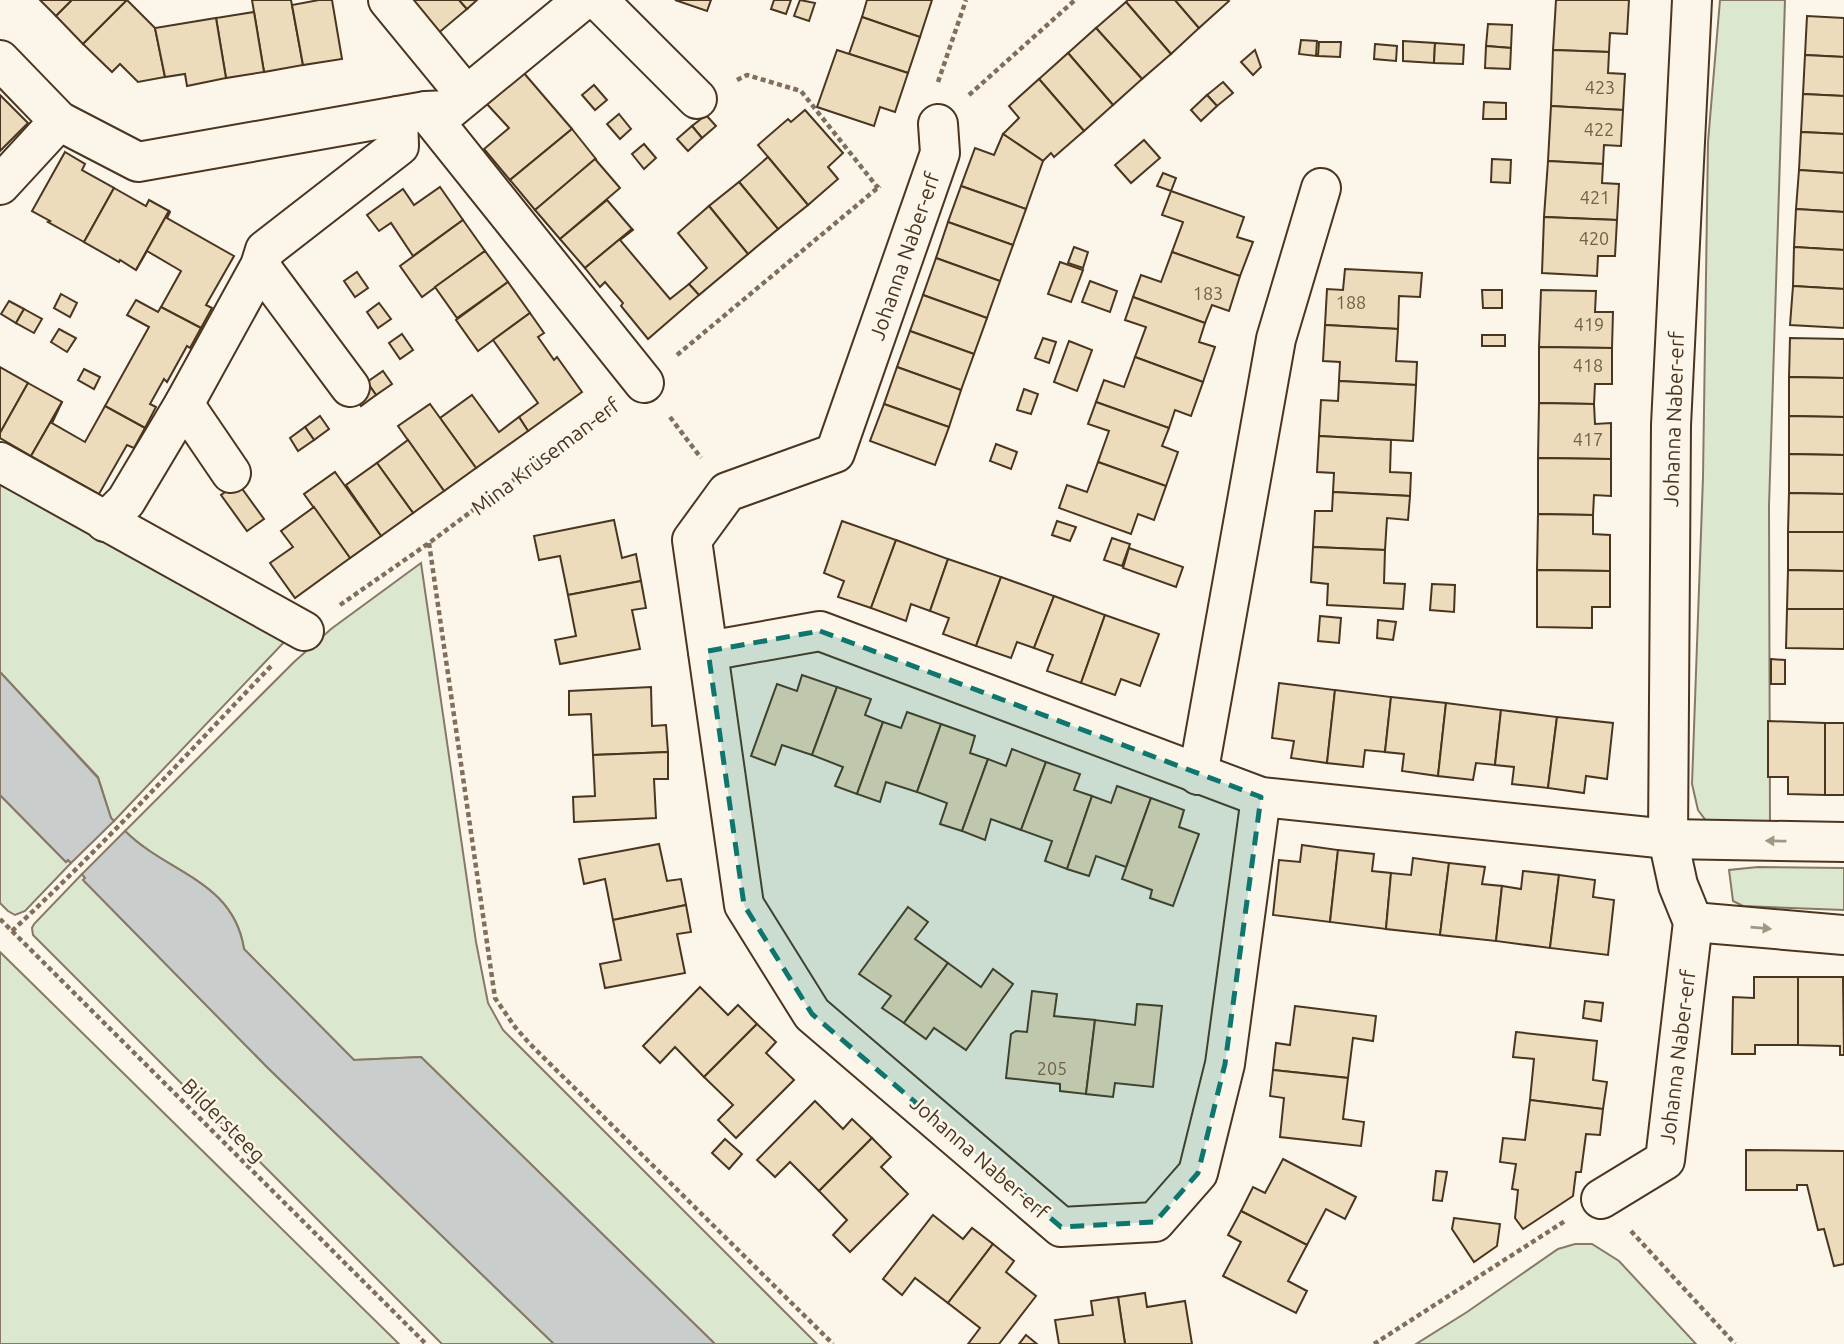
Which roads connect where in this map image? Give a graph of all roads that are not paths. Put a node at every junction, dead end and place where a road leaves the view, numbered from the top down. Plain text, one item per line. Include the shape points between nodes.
1 (388, 0) edge
2 (583, 0) edge
3 (598, 0) edge
4 (1692, 0) edge
5 (0, 60) edge
6 (466, 95) junction
7 (697, 99) road end
8 (412, 113) junction
9 (59, 121) junction
10 (938, 124) road end
11 (0, 185) edge
12 (1321, 188) dead end
13 (260, 266) junction
14 (644, 383) road end
15 (350, 387) dead end
16 (184, 404) junction
17 (0, 462) edge
18 (231, 473) dead end
19 (116, 512) junction
20 (304, 631) road end
21 (708, 652) junction
22 (1198, 775) junction
23 (1261, 797) junction
24 (1668, 839) junction
25 (1844, 842) edge
26 (1693, 922) junction
27 (1844, 935) edge
28 (1601, 1199) road end

1 - 6 street
2 - 6 street
3 - 7 street
4 - 24 street, Johanna Naber-erf via 1671,425
5 - 9 street
6 - 8 street via 449,110
8 - 9 street via 138,162
8 - 13 street via 399,146 265,250
8 - 14 street
9 - 11 street
10 - 21 street, Johanna Naber-erf via 940,153 835,453 727,492 691,540
12 - 22 street via 1276,339
13 - 15 street
13 - 16 street
16 - 18 street
16 - 19 street
17 - 19 street
19 - 20 street
21 - 22 street via 820,631
21 - 23 street, Johanna Naber-erf via 744,905 813,1014 1061,1227 1155,1222 1198,1173 1225,1064
22 - 23 street
23 - 24 street
25 -> 24 street
24 - 26 street, Johanna Naber-erf via 1678,885
26 -> 27 street
26 - 28 street, Johanna Naber-erf via 1665,1160

